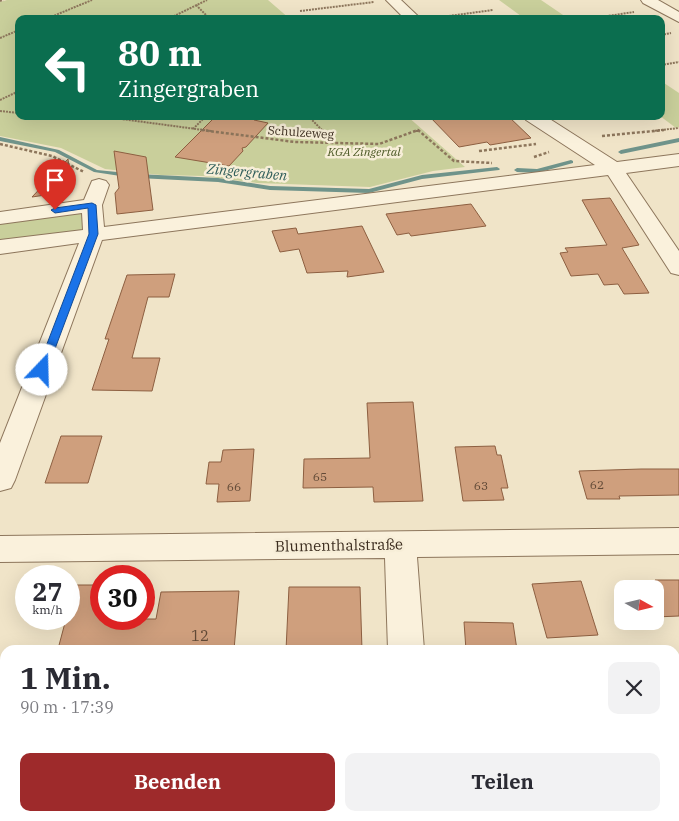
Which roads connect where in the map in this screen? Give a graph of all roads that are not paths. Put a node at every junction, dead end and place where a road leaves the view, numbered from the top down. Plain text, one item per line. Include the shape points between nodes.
1 (648, 0) edge
2 (387, 1) edge
3 (408, 15) edge
4 (679, 18) edge
5 (538, 120) edge
6 (679, 160) edge
7 (613, 168) junction
8 (99, 185) road end
9 (92, 205) junction
10 (0, 218) edge
11 (94, 234) junction
12 (0, 247) edge
13 (679, 268) edge
14 (0, 480) edge
15 (679, 541) edge
16 (400, 544) junction
17 (0, 549) edge
18 (406, 645) edge

1 - 4 street
2 - 3 street
5 - 7 street
6 - 7 street
7 - 11 street
7 - 13 street
8 - 9 street
9 - 10 street
9 - 11 street
11 - 12 street
11 - 14 street
15 - 16 street, Blumenthalstraße
16 - 17 street, Blumenthalstraße
16 - 18 street

